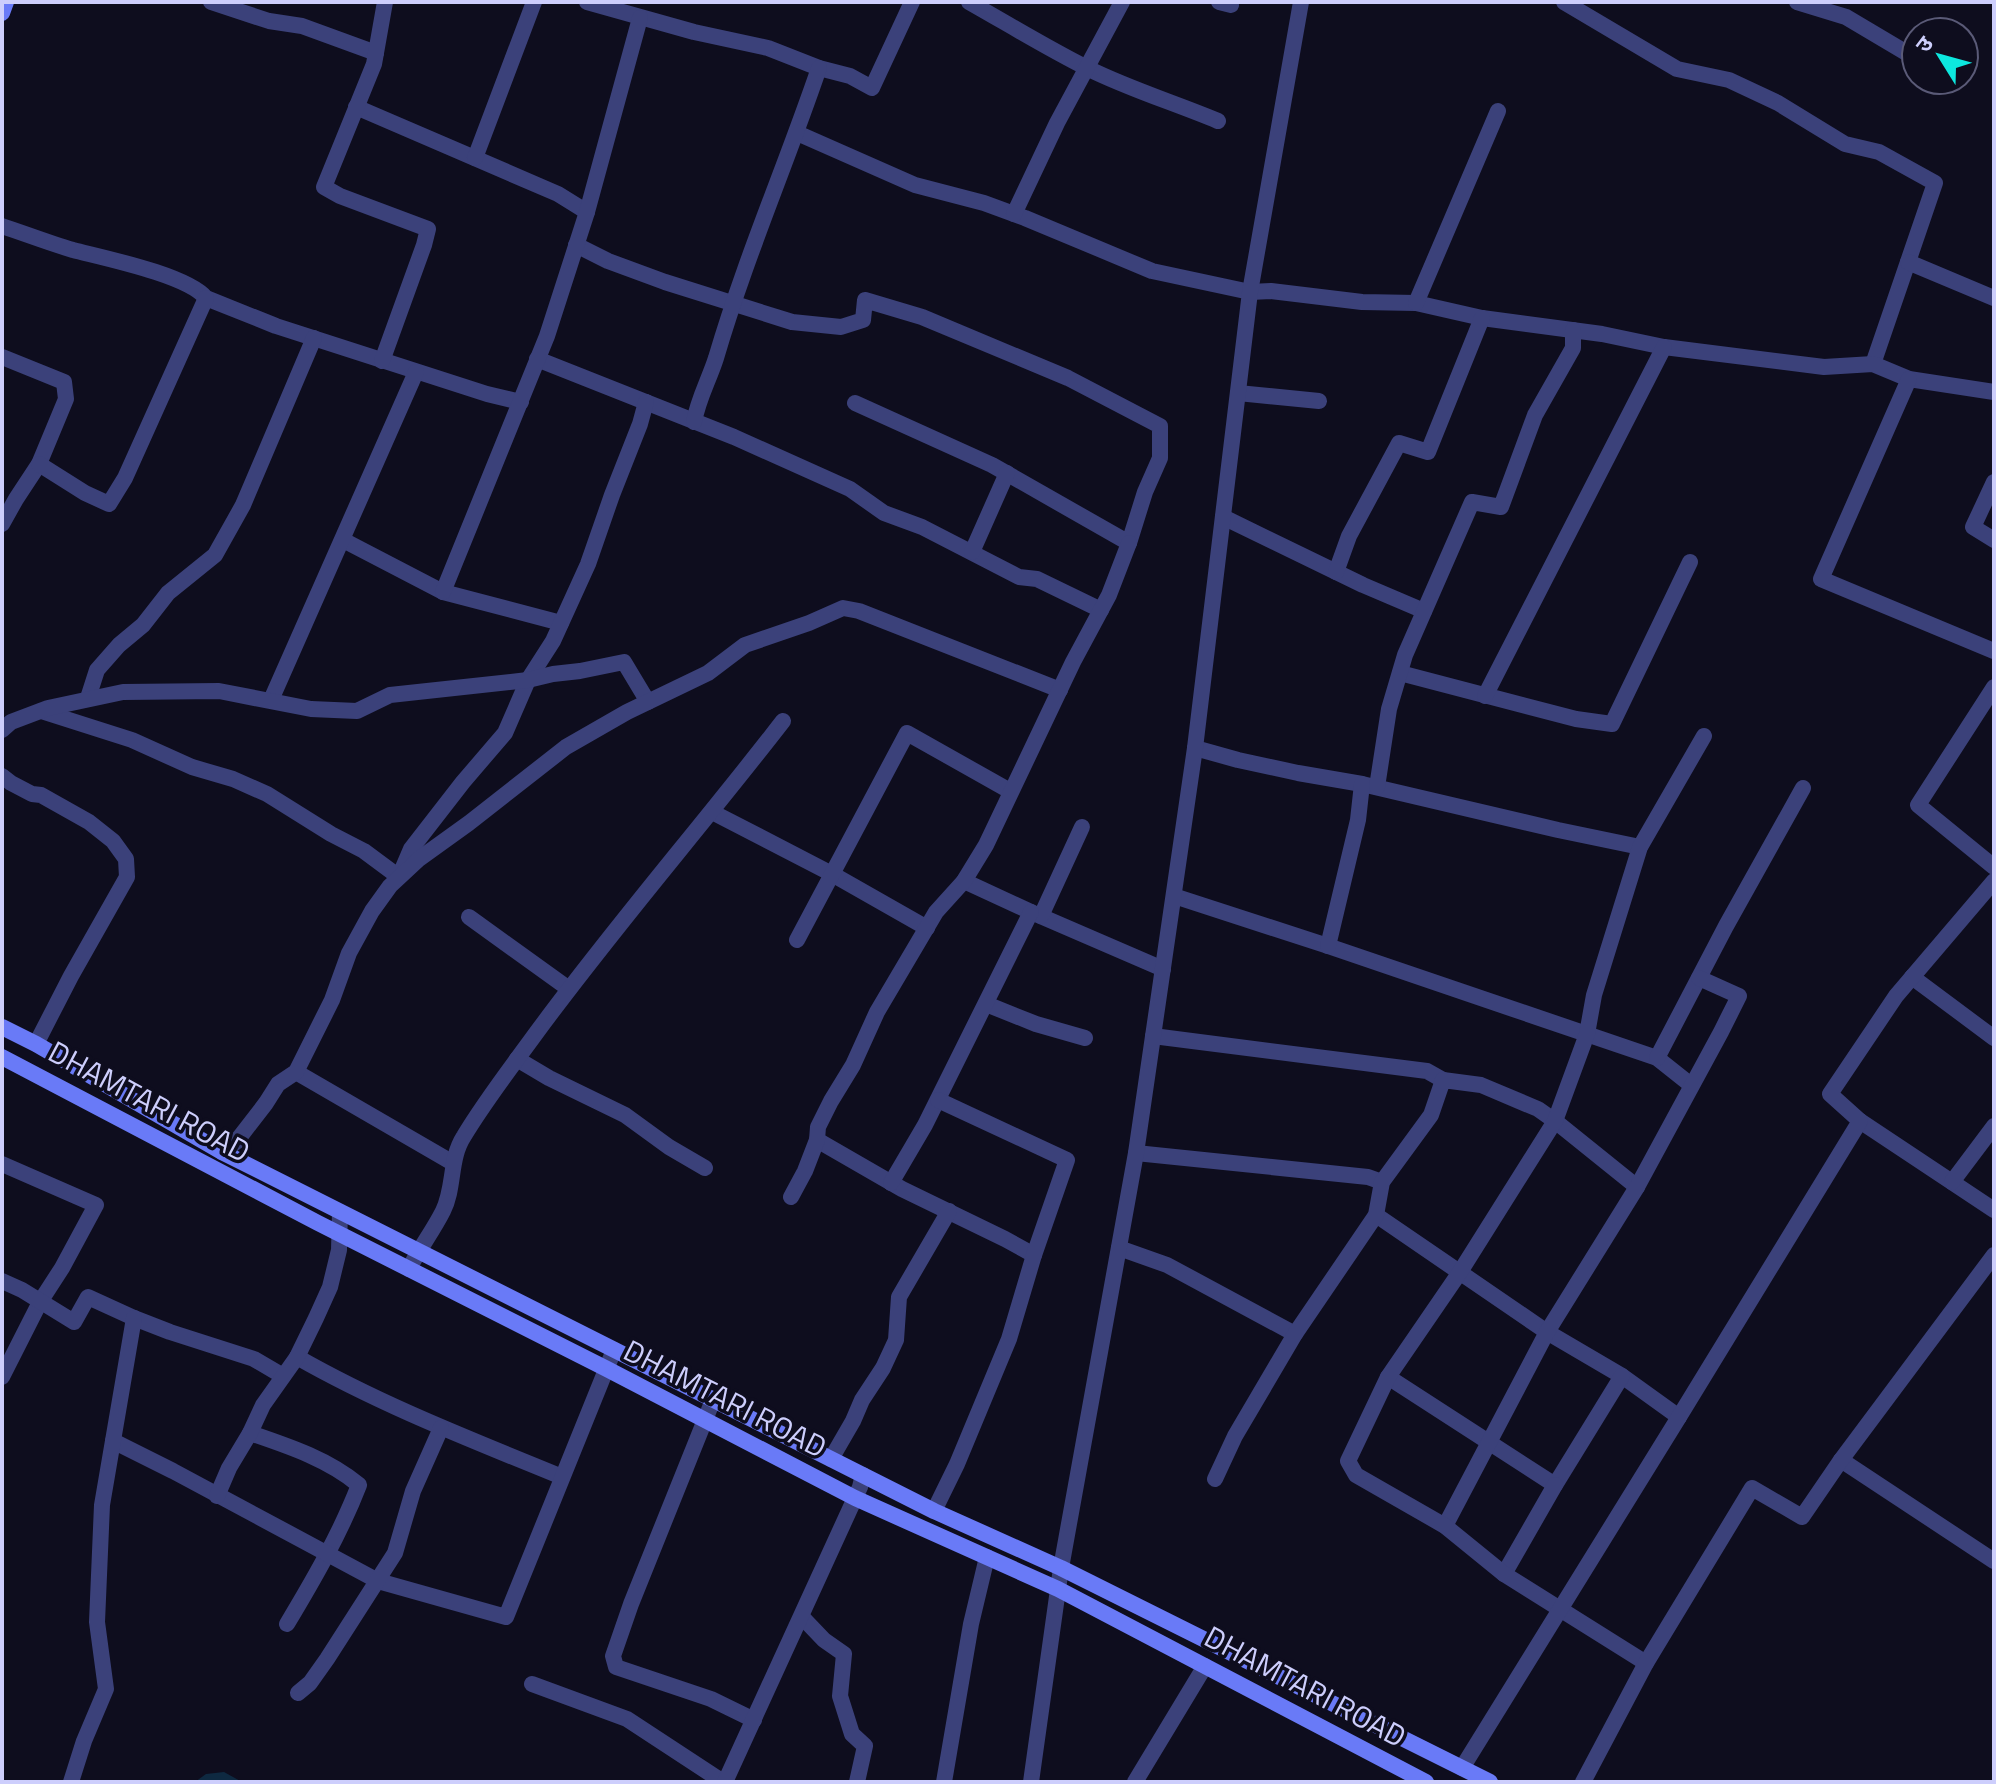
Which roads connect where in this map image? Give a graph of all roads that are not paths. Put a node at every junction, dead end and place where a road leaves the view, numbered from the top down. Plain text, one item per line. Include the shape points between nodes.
1 (6, 2) edge
2 (211, 2) edge
3 (385, 2) edge
4 (534, 2) edge
5 (587, 2) edge
6 (912, 2) edge
7 (969, 2) edge
8 (1122, 2) edge
9 (1301, 2) edge
10 (1797, 2) edge
11 (1570, 4) edge
12 (2, 13) edge
13 (640, 18) junction
14 (1900, 49) edge
15 (376, 53) junction
16 (819, 68) junction
17 (1087, 68) junction
18 (356, 107) junction
19 (1498, 111) dead end
20 (1218, 121) dead end
21 (797, 133) junction
22 (475, 158) junction
23 (587, 212) junction
24 (1014, 214) junction
25 (2, 226) edge
26 (576, 245) junction
27 (1908, 262) junction
28 (1250, 292) junction
29 (206, 298) junction
30 (1994, 298) edge
31 (1416, 303) junction
32 (732, 304) junction
33 (1482, 318) junction
34 (1573, 330) junction
35 (314, 338) junction
36 (1664, 347) junction
37 (2, 357) edge
38 (537, 359) junction
39 (382, 361) junction
40 (1873, 364) junction
41 (416, 372) junction
42 (1909, 379) junction
43 (1994, 392) edge
44 (1238, 393) junction
45 (1319, 401) dead end
46 (521, 402) junction
47 (646, 402) junction
48 (855, 403) dead end
49 (694, 422) junction
50 (39, 464) junction
51 (1007, 473) junction
52 (1994, 482) edge
53 (1223, 517) junction
54 (2, 524) edge
55 (343, 540) junction
56 (1994, 540) edge
57 (1129, 543) junction
58 (972, 552) junction
59 (1690, 562) dead end
60 (1336, 572) junction
61 (443, 592) junction
62 (1101, 610) junction
63 (1424, 611) junction
64 (561, 623) junction
65 (1994, 651) edge
66 (1400, 673) junction
67 (528, 680) junction
68 (1994, 687) edge
69 (1060, 690) junction
70 (1485, 696) junction
71 (88, 698) junction
72 (271, 700) junction
73 (648, 702) junction
74 (41, 711) junction
75 (783, 721) dead end
76 (2, 730) edge
77 (1704, 736) dead end
78 (1195, 748) junction
79 (2, 776) edge
80 (1370, 785) junction
81 (1803, 788) dead end
82 (1010, 791) junction
83 (712, 812) junction
84 (1082, 827) dead end
85 (1640, 847) junction
86 (1994, 867) edge
87 (832, 874) junction
88 (399, 877) junction
89 (964, 881) junction
90 (1994, 881) edge
91 (1174, 896) junction
92 (1036, 914) junction
93 (469, 917) dead end
94 (927, 928) junction
95 (797, 940) dead end
96 (1328, 946) junction
97 (1163, 969) junction
98 (1912, 977) junction
99 (1699, 978) junction
100 (569, 989) junction
101 (986, 1004) junction
102 (2, 1027) edge
103 (1587, 1034) junction
104 (1153, 1036) junction
105 (1085, 1038) dead end
106 (1994, 1038) edge
107 (36, 1044) junction
108 (2, 1057) edge
109 (1657, 1058) junction
110 (517, 1059) junction
111 (296, 1072) junction
112 (1443, 1080) junction
113 (1691, 1085) junction
114 (938, 1100) junction
115 (1555, 1121) junction
116 (1860, 1121) junction
117 (1994, 1126) edge
118 (817, 1140) junction
119 (222, 1152) junction
120 (1136, 1153) junction
121 (453, 1163) junction
122 (2, 1164) edge
123 (705, 1168) dead end
124 (1382, 1182) junction
125 (1952, 1182) junction
126 (891, 1183) junction
127 (1637, 1187) junction
128 (791, 1197) dead end
129 (1994, 1210) edge
130 (949, 1211) junction
131 (340, 1212) junction
132 (1376, 1215) junction
133 (339, 1234) junction
134 (1119, 1248) junction
135 (418, 1251) junction
136 (1034, 1255) junction
137 (1994, 1255) edge
138 (409, 1269) junction
139 (1460, 1272) junction
140 (2, 1281) edge
141 (40, 1302) junction
142 (134, 1318) junction
143 (1547, 1332) junction
144 (1295, 1334) junction
145 (614, 1350) junction
146 (297, 1357) junction
147 (607, 1369) junction
148 (283, 1376) junction
149 (1622, 1376) junction
150 (2, 1377) edge
151 (1388, 1377) junction
152 (713, 1400) junction
153 (1679, 1417) junction
154 (704, 1421) junction
155 (441, 1428) junction
156 (250, 1433) junction
157 (113, 1441) junction
158 (1488, 1442) junction
159 (831, 1459) junction
160 (1841, 1460) junction
161 (863, 1475) junction
162 (562, 1477) junction
163 (1215, 1479) dead end
164 (1555, 1485) junction
165 (217, 1496) junction
166 (855, 1498) junction
167 (934, 1511) junction
168 (1445, 1526) junction
169 (327, 1554) junction
170 (987, 1557) junction
171 (1994, 1561) edge
172 (1061, 1568) junction
173 (1504, 1574) junction
174 (378, 1581) junction
175 (1058, 1589) junction
176 (1560, 1610) junction
177 (802, 1617) junction
178 (287, 1624) dead end
179 (1646, 1663) junction
180 (1205, 1666) junction
181 (532, 1684) dead end
182 (298, 1693) dead end
183 (754, 1720) junction
184 (1462, 1768) junction
185 (71, 1782) edge
186 (724, 1782) edge
187 (857, 1782) edge
188 (944, 1782) edge
189 (1031, 1782) edge
190 (1135, 1782) edge
191 (1426, 1782) edge
192 (1490, 1782) edge
193 (1583, 1782) edge

1 - 12 main road
2 - 15 street
3 - 15 street
4 - 22 street
5 - 13 street
6 - 16 street via 872,88
7 - 17 street
8 - 17 street
9 - 28 street
10 - 14 street via 1846,17
11 - 27 street via 1677,69 1729,80 1845,144 1879,152 1935,183
13 - 16 street via 768,48
13 - 23 street
15 - 18 street
16 - 21 street
17 - 20 street
17 - 24 street
18 - 22 street
18 - 39 street via 324,187 428,229
19 - 31 street
21 - 24 street via 915,185
21 - 32 street
22 - 23 street
23 - 26 street
24 - 28 street via 1152,271
25 - 29 street via 127,263 180,282
26 - 32 street
26 - 38 street
27 - 30 street
27 - 40 street
28 - 31 street
28 - 44 street
29 - 35 street
29 - 50 street via 109,504
31 - 33 street
32 - 49 street
32 - 57 street via 792,322 841,327 863,320 865,300 922,317 1068,378 1160,426 1160,458
33 - 34 street
33 - 60 street via 1428,452 1399,443 1349,536
34 - 36 street
34 - 63 street via 1573,348 1535,415 1501,507 1472,502
35 - 39 street
35 - 71 street via 243,505 215,555 168,593 119,645 97,670
36 - 40 street via 1824,367
36 - 70 street
37 - 50 street via 64,382 66,399
38 - 46 street
38 - 47 street
39 - 41 street
40 - 42 street
41 - 46 street
41 - 55 street
42 - 43 street
42 - 65 street via 1821,579
44 - 45 street
44 - 53 street
46 - 61 street
47 - 49 street
47 - 64 street via 588,564
48 - 51 street
49 - 58 street via 850,489 884,513
50 - 54 street
51 - 57 street
51 - 58 street
52 - 56 street via 1973,527
53 - 60 street
53 - 78 street
55 - 61 street
55 - 72 street
57 - 62 street
58 - 62 street
59 - 70 street via 1612,724
60 - 63 street
61 - 64 street
62 - 69 street
63 - 66 street
64 - 67 street
66 - 70 street
66 - 80 street
67 - 72 street via 390,695 357,711
67 - 73 street via 624,662
67 - 88 street via 505,733 411,849
68 - 86 street via 1918,805
69 - 73 street via 843,608 745,645 708,673
69 - 82 street
71 - 72 street via 123,692 219,691
71 - 74 street
73 - 88 street via 566,747
74 - 76 street
74 - 88 street via 132,740 267,794
75 - 83 street
77 - 85 street
78 - 80 street
78 - 91 street
79 - 107 street via 89,822 126,859 127,877
80 - 85 street
80 - 96 street
81 - 99 street
82 - 87 street via 907,733
82 - 89 street
83 - 87 street
83 - 100 street
84 - 92 street
85 - 103 street
87 - 94 street
87 - 95 street
88 - 111 street via 349,953
89 - 92 street
89 - 94 street
90 - 98 street
91 - 96 street
91 - 97 street
92 - 97 street
92 - 101 street
93 - 100 street
94 - 118 street via 877,1012 818,1127
96 - 103 street
97 - 104 street
98 - 106 street
98 - 116 street via 1830,1094
99 - 109 street
99 - 113 street via 1739,996
100 - 110 street
101 - 105 street
101 - 114 street
102 - 107 main road
103 - 109 street
103 - 115 street
104 - 112 street via 1427,1071
104 - 120 street
107 - 119 main road
108 - 133 main road, DHAMTARI ROAD
109 - 113 street
110 - 121 street via 461,1140
110 - 123 street via 625,1115
111 - 119 street via 278,1084 236,1142
111 - 121 street
112 - 115 street via 1481,1085
112 - 124 street via 1431,1115
113 - 127 street
114 - 126 street
114 - 136 street via 1067,1160
115 - 127 street
115 - 139 street
116 - 125 street
116 - 153 street
117 - 125 street
118 - 126 street
118 - 128 street
119 - 131 main road
120 - 124 street
120 - 134 street
121 - 135 street via 444,1210
122 - 141 street via 96,1205
124 - 132 street
125 - 129 street
126 - 130 street
127 - 143 street
130 - 136 street
130 - 159 street via 899,1297 896,1340
131 - 133 street
131 - 135 main road
132 - 139 street
132 - 144 street
133 - 138 main road, DHAMTARI ROAD
133 - 146 street via 330,1287
134 - 144 street via 1167,1265
134 - 172 street
135 - 138 street
135 - 145 main road
136 - 167 street via 1009,1339
137 - 160 street
138 - 147 main road, DHAMTARI ROAD
139 - 143 street
139 - 151 street
140 - 141 street
141 - 142 street via 74,1322 88,1297
141 - 150 street
142 - 148 street via 254,1359
142 - 157 street
143 - 149 street
143 - 158 street
144 - 163 street
145 - 147 street
145 - 152 main road
146 - 148 street
146 - 155 street
147 - 154 main road, DHAMTARI ROAD
147 - 162 street
148 - 156 street
149 - 153 street
149 - 164 street
151 - 158 street
151 - 168 street via 1348,1461 1356,1475
152 - 154 street
152 - 159 main road
153 - 176 street
154 - 166 main road, DHAMTARI ROAD
154 - 183 street via 613,1656 616,1667 711,1699
155 - 162 street
155 - 174 street via 413,1491 395,1553
156 - 165 street
156 - 169 street via 342,1471 359,1485
157 - 165 street
157 - 185 street via 98,1563 97,1622 106,1689
158 - 164 street
158 - 168 street
159 - 161 main road
160 - 171 street
160 - 179 street via 1802,1517 1752,1488
161 - 166 street
161 - 167 main road
162 - 174 street via 506,1617
164 - 173 street
165 - 169 street
166 - 170 main road, DHAMTARI ROAD
166 - 177 street
167 - 172 main road
168 - 173 street
169 - 174 street
169 - 178 street
170 - 175 main road, DHAMTARI ROAD
170 - 188 street
172 - 175 street
172 - 184 main road
173 - 176 street
174 - 182 street
175 - 180 main road, DHAMTARI ROAD
175 - 189 street
176 - 179 street
176 - 184 street
177 - 183 street
177 - 187 street via 844,1654 840,1696 852,1734 865,1746
179 - 193 street
180 - 190 street
180 - 191 main road, DHAMTARI ROAD
181 - 186 street via 627,1719
183 - 186 street
184 - 192 main road

